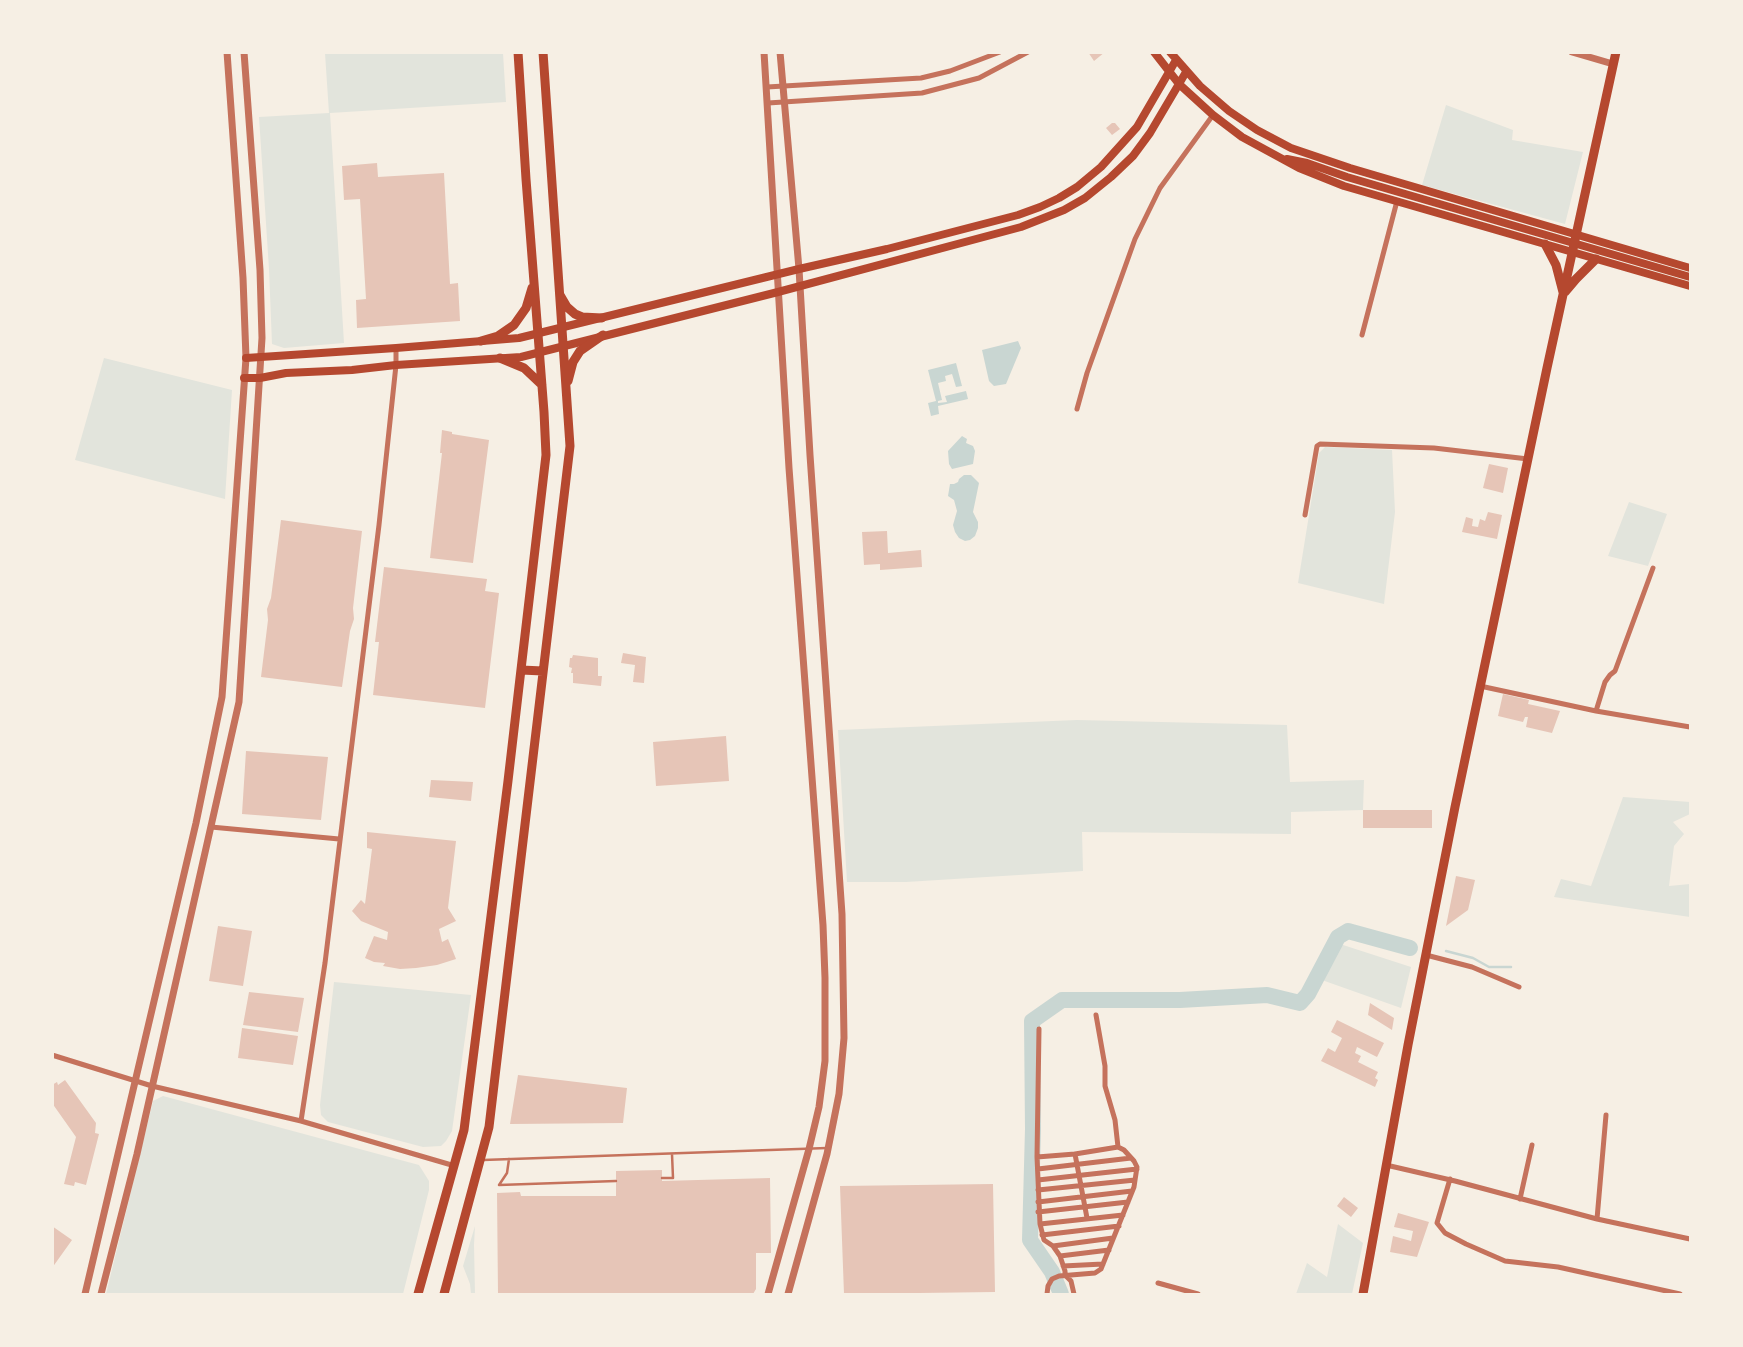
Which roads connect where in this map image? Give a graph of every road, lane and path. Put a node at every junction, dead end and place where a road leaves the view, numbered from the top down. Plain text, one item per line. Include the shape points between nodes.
1 (227, 52) edge
2 (244, 52) edge
3 (518, 52) edge
4 (543, 52) edge
5 (764, 52) edge
6 (780, 52) edge
7 (1000, 52) edge
8 (1028, 52) edge
9 (1154, 52) edge
10 (1170, 52) edge
11 (1572, 52) edge
12 (1616, 52) edge
13 (1176, 60) junction
14 (1613, 64) junction
15 (1186, 72) junction
16 (1169, 73) junction
17 (1179, 84) junction
18 (783, 86) junction
19 (767, 87) junction
20 (784, 101) junction
21 (768, 103) junction
22 (1213, 115) junction
23 (1284, 145) junction
24 (1278, 158) junction
25 (1307, 163) junction
26 (1397, 201) junction
27 (985, 223) junction
28 (1576, 235) junction
29 (988, 236) junction
30 (1545, 244) junction
31 (1573, 252) junction
32 (1596, 259) junction
33 (1690, 268) edge
34 (799, 269) junction
35 (534, 272) junction
36 (777, 275) junction
37 (1690, 277) edge
38 (800, 285) junction
39 (1690, 286) edge
40 (559, 292) junction
41 (778, 292) junction
42 (1564, 294) junction
43 (602, 318) junction
44 (561, 327) junction
45 (539, 333) junction
46 (603, 335) junction
47 (1362, 335) dead end
48 (481, 341) junction
49 (562, 346) junction
50 (396, 348) junction
51 (540, 352) junction
52 (262, 357) junction
53 (246, 358) junction
54 (500, 358) junction
55 (396, 364) junction
56 (244, 378) junction
57 (260, 378) junction
58 (542, 385) junction
59 (566, 396) junction
60 (1077, 409) dead end
61 (1528, 459) junction
62 (1305, 516) dead end
63 (1653, 568) dead end
64 (521, 670) junction
65 (543, 671) junction
66 (1480, 686) junction
67 (1596, 711) junction
68 (1690, 727) edge
69 (211, 826) junction
70 (339, 839) junction
71 (1426, 955) junction
72 (1519, 987) dead end
73 (1096, 1015) dead end
74 (1039, 1029) dead end
75 (52, 1055) edge
76 (134, 1080) junction
77 (152, 1086) junction
78 (1606, 1115) dead end
79 (301, 1121) junction
80 (1118, 1146) junction
81 (1532, 1146) dead end
82 (828, 1148) junction
83 (809, 1149) junction
84 (672, 1154) junction
85 (1075, 1154) junction
86 (1037, 1157) junction
87 (1131, 1158) junction
88 (509, 1159) junction
89 (481, 1160) junction
90 (1077, 1164) junction
91 (1386, 1165) junction
92 (455, 1166) junction
93 (1038, 1168) junction
94 (1137, 1168) junction
95 (1080, 1175) junction
96 (662, 1178) dead end
97 (1450, 1179) junction
98 (1038, 1180) junction
99 (1135, 1180) junction
100 (616, 1181) dead end
101 (1082, 1186) junction
102 (1038, 1190) junction
103 (1132, 1191) junction
104 (1084, 1196) junction
105 (1520, 1199) junction
106 (1038, 1202) junction
107 (1128, 1202) junction
108 (1084, 1207) junction
109 (1038, 1212) junction
110 (1123, 1215) junction
111 (1087, 1218) junction
112 (1598, 1219) junction
113 (1040, 1224) junction
114 (1119, 1226) junction
115 (1042, 1235) junction
116 (1113, 1238) junction
117 (1690, 1239) edge
118 (1053, 1246) junction
119 (1110, 1250) junction
120 (1060, 1256) junction
121 (1103, 1264) junction
122 (1063, 1266) junction
123 (1062, 1276) junction
124 (1158, 1283) dead end
125 (85, 1294) edge
126 (101, 1294) edge
127 (418, 1294) edge
128 (444, 1294) edge
129 (768, 1294) edge
130 (788, 1294) edge
131 (1047, 1294) edge
132 (1074, 1294) edge
133 (1198, 1294) edge
134 (1363, 1294) edge
135 (1680, 1294) edge

1 - 53 street
2 - 52 street via 260,270
3 - 35 main road
4 - 40 main road
5 - 19 street
6 - 18 street
7 - 18 street via 921,78
8 - 20 street via 979,78 922,93
9 - 16 main road
10 - 13 main road
11 - 14 street
12 - 14 main road
13 - 15 main road
13 - 16 main road
14 - 28 main road
15 - 17 main road
15 - 23 main road via 1241,120
16 - 17 main road
16 - 27 main road via 1137,127 1120,148 1083,182 1040,207
17 - 22 main road
17 - 29 main road via 1133,156 1085,198 1021,227
18 - 19 street
18 - 20 street
19 - 21 street
20 - 21 street
20 - 34 street
21 - 36 street
22 - 24 main road
22 - 60 street via 1160,188 1135,239
23 - 25 main road
23 - 28 main road via 1350,168
24 - 25 main road
24 - 26 main road via 1344,186
25 - 37 main road
26 - 30 main road
26 - 47 street
27 - 29 main road
27 - 34 main road
28 - 31 main road
28 - 33 main road
29 - 38 main road
30 - 31 main road
30 - 42 main road via 1556,265
31 - 32 main road
31 - 42 main road
32 - 39 main road
32 - 42 main road
34 - 36 main road
34 - 38 street
35 - 45 main road
35 - 48 main road via 530,298 521,317 504,333
36 - 41 street
36 - 43 main road
38 - 41 main road
38 - 82 street via 842,914 844,1038 839,1094
40 - 43 main road via 574,314
40 - 44 main road
41 - 46 main road
41 - 83 street via 825,978 825,1061
42 - 61 main road
43 - 44 main road
44 - 45 main road
44 - 49 main road
45 - 48 main road
45 - 51 main road
46 - 49 main road
46 - 59 main road via 583,348 574,359
48 - 50 main road
49 - 51 main road
49 - 59 main road
50 - 52 main road
50 - 55 street
51 - 54 main road
51 - 58 main road
52 - 53 main road
52 - 57 street
53 - 56 street
54 - 55 main road
54 - 58 main road via 524,368
55 - 57 main road
55 - 70 street
56 - 57 main road
56 - 76 street via 222,697 196,823
57 - 69 street via 239,702
58 - 64 main road via 546,455
59 - 65 main road via 570,446
61 - 62 street via 1434,448 1320,444 1317,446
61 - 66 main road
63 - 67 street via 1615,671 1605,682
64 - 65 main road
64 - 92 main road via 464,1130
65 - 89 main road via 489,1127
66 - 67 street
66 - 71 main road
67 - 68 street
69 - 70 street
69 - 77 street
70 - 79 street via 325,963
71 - 72 street via 1472,967
71 - 91 main road
73 - 80 street via 1105,1066 1105,1086 1115,1120
74 - 86 street
75 - 76 street
76 - 77 street
76 - 125 street
77 - 79 street
77 - 126 street
78 - 112 street
79 - 92 street
80 - 85 street
80 - 87 street
81 - 105 street
82 - 83 lane
82 - 130 street
83 - 84 lane
83 - 129 street
84 - 88 lane
84 - 96 lane via 672,1178
85 - 86 street
85 - 90 street
86 - 93 street
87 - 90 street
87 - 94 street
88 - 89 lane
88 - 100 lane via 507,1174 499,1185
89 - 128 main road
90 - 93 street
90 - 95 street
91 - 97 street
91 - 134 main road
92 - 127 main road
93 - 98 street
94 - 95 street
94 - 99 street
95 - 98 street
95 - 101 street
97 - 105 street
97 - 135 street via 1437,1223 1452,1237 1505,1261 1558,1267
98 - 102 street
99 - 101 street
99 - 103 street
101 - 102 street
101 - 104 street
102 - 106 street
103 - 104 street
103 - 107 street
104 - 106 street
104 - 108 street
105 - 112 street
106 - 109 street
107 - 108 street
107 - 110 street
108 - 109 street
108 - 111 street
109 - 113 street
110 - 111 street
110 - 114 street
111 - 113 street
112 - 117 street
113 - 115 street
114 - 115 street
114 - 116 street
115 - 118 street
116 - 118 street
116 - 119 street
118 - 120 street
119 - 120 street
119 - 121 street
120 - 122 street
121 - 122 street
121 - 123 street via 1095,1273
122 - 123 street
123 - 131 street via 1052,1279
123 - 132 street via 1071,1282
124 - 133 street

